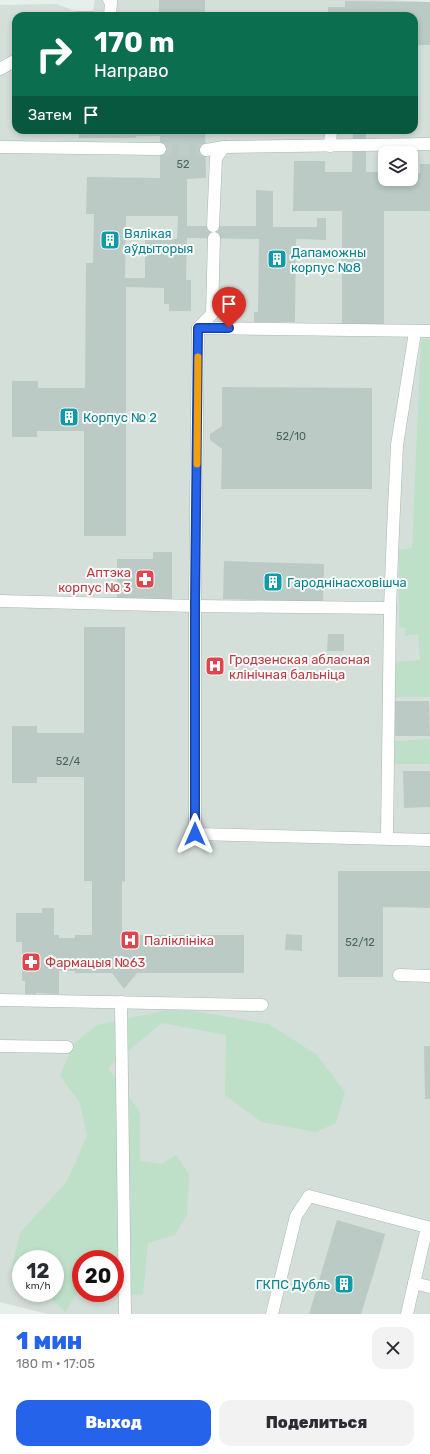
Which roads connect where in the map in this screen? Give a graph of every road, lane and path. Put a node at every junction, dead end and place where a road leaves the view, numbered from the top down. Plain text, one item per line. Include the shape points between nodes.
1 (109, 0) edge
2 (110, 12) edge
3 (12, 62) edge
4 (0, 69) edge
5 (331, 134) edge
6 (430, 144) edge
7 (330, 146) junction
8 (0, 147) edge
9 (224, 147) junction
10 (160, 149) tunnel mouth
11 (206, 150) tunnel mouth
12 (198, 328) junction
13 (430, 331) edge
14 (415, 332) junction
15 (0, 601) edge
16 (195, 606) junction
17 (390, 608) junction
18 (387, 838) junction
19 (430, 840) edge
20 (399, 975) dead end
21 (430, 976) edge
22 (0, 1000) edge
23 (121, 1002) junction
24 (262, 1005) dead end
25 (0, 1046) edge
26 (67, 1047) dead end
27 (414, 1283) junction
28 (430, 1287) edge
29 (125, 1314) edge
30 (272, 1314) edge
31 (407, 1314) edge

1 - 2 lane
3 - 4 lane
5 - 7 lane
6 - 7 lane
7 - 9 lane
8 - 10 lane
9 - 11 lane
9 - 12 lane via 216,158 212,314
12 - 14 lane
12 - 16 lane
13 - 14 lane
14 - 17 lane via 397,445
15 - 16 lane
16 - 17 lane
16 - 18 lane via 195,834
17 - 18 lane
18 - 19 lane
20 - 21 lane
22 - 23 lane
23 - 24 lane
23 - 29 lane
25 - 26 lane
27 - 28 lane
27 - 30 lane via 427,1227 309,1196 296,1216
27 - 31 lane

